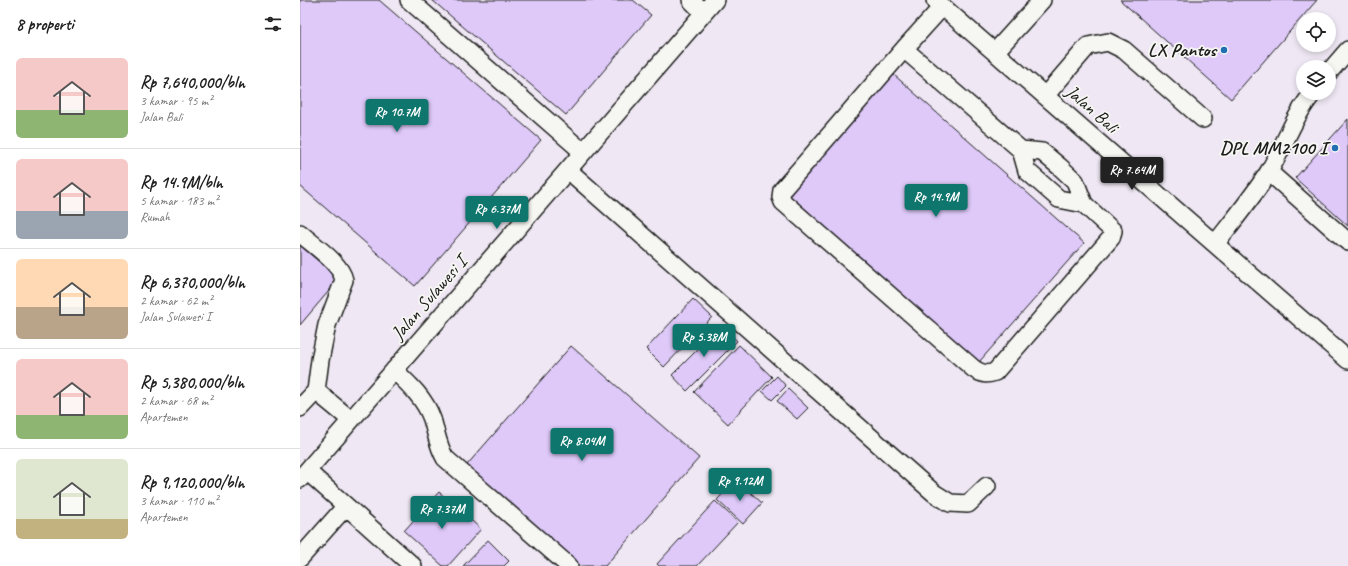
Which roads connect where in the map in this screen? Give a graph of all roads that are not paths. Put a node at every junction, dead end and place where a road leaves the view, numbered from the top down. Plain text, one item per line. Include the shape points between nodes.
1 (410, 0) edge
2 (691, 0) edge
3 (715, 0) edge
4 (1042, 0) edge
5 (939, 3) edge
6 (704, 13) junction
7 (904, 49) junction
8 (1348, 50) edge
9 (995, 52) junction
10 (1336, 64) edge
11 (1045, 96) junction
12 (1308, 100) edge
13 (1203, 119) dead end
14 (1021, 150) junction
15 (583, 152) junction
16 (568, 170) junction
17 (1269, 172) junction
18 (1084, 204) junction
19 (300, 233) edge
20 (1348, 242) edge
21 (1215, 244) junction
22 (1348, 360) edge
23 (394, 370) junction
24 (316, 391) junction
25 (300, 408) edge
26 (351, 420) junction
27 (304, 475) edge
28 (987, 486) dead end
29 (346, 506) junction
30 (300, 558) edge
31 (413, 566) edge
32 (568, 566) edge

1 - 15 street
2 - 6 street
3 - 6 street, Jalan Sulawesi I
4 - 9 street
5 - 7 street
5 - 9 street, Jalan Bali
6 - 15 street, Jalan Sulawesi I
7 - 14 street
7 - 18 street via 782,190 781,196 783,202 980,373 995,372 1113,234 1112,229
8 - 10 street
9 - 11 street, Jalan Bali
11 - 13 street via 1088,46 1108,42 1124,50
11 - 21 street, Jalan Bali
12 - 17 street via 1285,138
14 - 18 street via 1042,152 1060,167 1075,181
14 - 18 street via 1027,171 1059,199
15 - 16 street, Jalan Sulawesi I
16 - 23 street, Jalan Sulawesi I
16 - 28 street via 934,492 950,503 968,504
17 - 20 street
17 - 21 street
19 - 24 street via 336,265 344,280 327,325
21 - 22 street, Jalan Bali
23 - 26 street, Jalan Sulawesi I
23 - 32 street via 416,391 424,404 432,418 445,458
24 - 25 street
24 - 26 street
26 - 27 street, Jalan Sulawesi I
27 - 29 street
29 - 30 street
29 - 31 street

